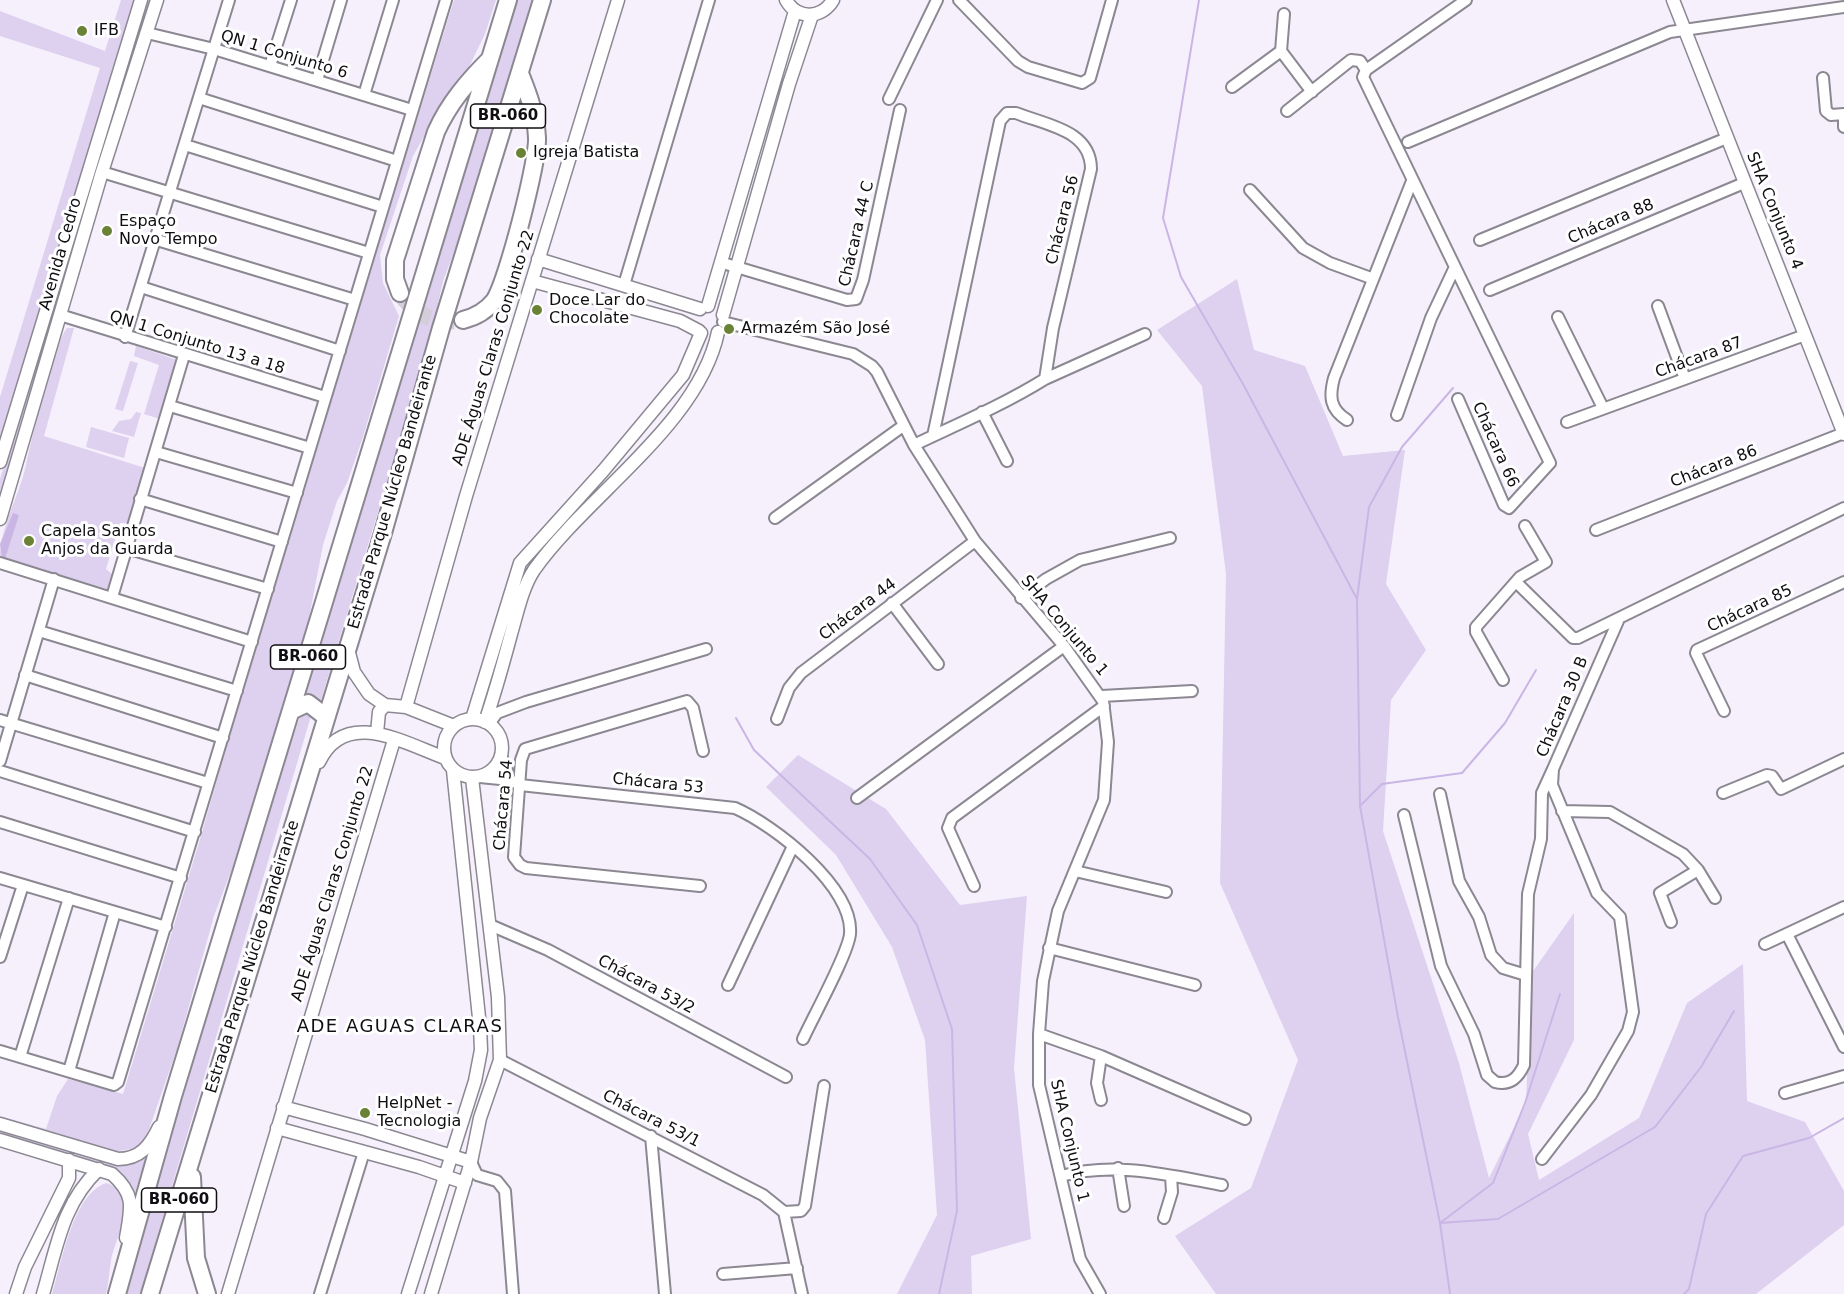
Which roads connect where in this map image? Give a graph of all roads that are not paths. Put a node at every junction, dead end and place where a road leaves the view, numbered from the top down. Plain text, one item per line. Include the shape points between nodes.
1 (141, 0) edge
2 (157, 0) edge
3 (229, 0) edge
4 (291, 0) edge
5 (341, 0) edge
6 (393, 0) edge
7 (446, 0) edge
8 (502, 0) edge
9 (508, 0) edge
10 (542, 0) edge
11 (553, 0) edge
12 (618, 0) edge
13 (709, 0) edge
14 (786, 0) edge
15 (833, 0) edge
16 (937, 0) edge
17 (959, 0) edge
18 (1466, 0) edge
19 (1673, 0) edge
20 (1112, 1) edge
21 (1844, 7) edge
22 (795, 11) junction
23 (1284, 14) dead end
24 (812, 15) junction
25 (502, 20) junction
26 (1684, 28) junction
27 (534, 30) junction
28 (147, 33) junction
29 (214, 49) junction
30 (1281, 51) junction
31 (491, 58) junction
32 (270, 66) junction
33 (1366, 70) junction
34 (521, 76) junction
35 (774, 78) junction
36 (1823, 78) dead end
37 (317, 81) junction
38 (789, 84) junction
39 (1232, 87) dead end
40 (1312, 92) junction
41 (364, 95) junction
42 (198, 98) junction
43 (889, 99) dead end
44 (412, 110) junction
45 (900, 110) dead end
46 (1287, 111) dead end
47 (1844, 114) edge
48 (1844, 127) edge
49 (1727, 138) junction
50 (1408, 142) dead end
51 (185, 145) junction
52 (397, 161) junction
53 (102, 172) junction
54 (1412, 181) junction
55 (1744, 183) junction
56 (1250, 190) dead end
57 (170, 194) junction
58 (383, 207) junction
59 (732, 228) junction
60 (747, 232) junction
61 (69, 233) junction
62 (83, 238) junction
63 (157, 240) junction
64 (1480, 240) dead end
65 (63, 252) junction
66 (369, 253) junction
67 (538, 259) junction
68 (76, 260) junction
69 (723, 263) junction
70 (738, 267) junction
71 (1455, 267) junction
72 (564, 268) junction
73 (1371, 278) junction
74 (532, 281) junction
75 (624, 285) junction
76 (141, 287) junction
77 (557, 287) junction
78 (1490, 290) dead end
79 (400, 293) tunnel mouth
80 (355, 300) junction
81 (687, 305) junction
82 (1658, 306) dead end
83 (704, 308) junction
84 (60, 315) junction
85 (1558, 317) dead end
86 (463, 320) tunnel mouth
87 (680, 321) junction
88 (721, 323) junction
89 (700, 332) junction
90 (1145, 334) dead end
91 (1805, 335) junction
92 (125, 337) junction
93 (340, 351) junction
94 (184, 356) junction
95 (1045, 379) junction
96 (1685, 380) junction
97 (325, 397) junction
98 (1458, 399) dead end
99 (170, 406) junction
100 (1603, 408) junction
101 (982, 412) junction
102 (1397, 415) dead end
103 (1347, 420) dead end
104 (1567, 422) dead end
105 (903, 426) junction
106 (1844, 434) edge
107 (933, 436) junction
108 (914, 445) junction
109 (310, 448) junction
110 (156, 452) junction
111 (1007, 461) dead end
112 (0, 462) edge
113 (297, 493) junction
114 (141, 499) junction
115 (1844, 508) edge
116 (775, 518) dead end
117 (0, 519) edge
118 (1526, 526) dead end
119 (1596, 530) dead end
120 (1170, 538) dead end
121 (975, 540) junction
122 (282, 542) junction
123 (126, 548) junction
124 (0, 563) edge
125 (520, 563) junction
126 (532, 573) junction
127 (54, 579) junction
128 (1516, 582) junction
129 (1844, 582) edge
130 (268, 589) junction
131 (112, 597) junction
132 (1021, 598) junction
133 (892, 603) junction
134 (1618, 621) junction
135 (39, 631) junction
136 (252, 642) junction
137 (1064, 646) junction
138 (348, 648) junction
139 (706, 649) dead end
140 (938, 664) dead end
141 (26, 675) junction
142 (1503, 680) dead end
143 (237, 691) junction
144 (1192, 691) dead end
145 (1103, 701) junction
146 (385, 705) junction
147 (406, 707) junction
148 (291, 711) junction
149 (1724, 711) dead end
150 (326, 717) junction
151 (472, 719) junction
152 (777, 719) dead end
153 (0, 720) edge
154 (487, 723) junction
155 (12, 724) junction
156 (454, 726) junction
157 (377, 733) junction
158 (223, 738) junction
159 (394, 740) junction
160 (703, 751) dead end
161 (501, 755) junction
162 (445, 758) junction
163 (1844, 759) edge
164 (0, 761) edge
165 (1553, 769) junction
166 (453, 770) junction
167 (0, 771) edge
168 (476, 777) junction
169 (208, 783) junction
170 (515, 783) junction
171 (1723, 793) dead end
172 (1440, 794) dead end
173 (857, 798) dead end
174 (300, 803) junction
175 (1562, 811) junction
176 (1404, 815) dead end
177 (0, 822) edge
178 (195, 832) junction
179 (793, 846) junction
180 (1698, 870) junction
181 (1075, 872) junction
182 (0, 878) edge
183 (181, 878) junction
184 (23, 885) junction
185 (700, 886) dead end
186 (974, 886) dead end
187 (1166, 892) dead end
188 (69, 898) junction
189 (1715, 898) dead end
190 (1844, 907) edge
191 (115, 912) junction
192 (1671, 922) dead end
193 (490, 925) junction
194 (166, 927) junction
195 (1787, 934) junction
196 (1765, 944) dead end
197 (1049, 948) junction
198 (0, 957) edge
199 (1526, 975) junction
200 (728, 985) dead end
201 (1195, 985) dead end
202 (1039, 1034) junction
203 (803, 1039) dead end
204 (1844, 1047) edge
205 (0, 1051) edge
206 (1101, 1056) junction
207 (20, 1057) junction
208 (500, 1060) junction
209 (69, 1071) junction
210 (1844, 1076) edge
211 (786, 1077) dead end
212 (475, 1081) junction
213 (492, 1086) junction
214 (824, 1086) dead end
215 (1785, 1093) dead end
216 (173, 1096) junction
217 (1101, 1100) dead end
218 (283, 1107) junction
219 (302, 1113) junction
220 (1245, 1119) dead end
221 (0, 1124) edge
222 (277, 1128) junction
223 (293, 1133) junction
224 (651, 1136) junction
225 (0, 1140) edge
226 (426, 1148) junction
227 (364, 1152) junction
228 (452, 1156) junction
229 (1542, 1159) dead end
230 (69, 1160) junction
231 (471, 1162) junction
232 (191, 1163) junction
233 (419, 1167) junction
234 (1118, 1168) junction
235 (99, 1169) junction
236 (477, 1175) junction
237 (1061, 1176) junction
238 (1171, 1176) junction
239 (444, 1178) junction
240 (465, 1183) junction
241 (1222, 1185) dead end
242 (56, 1201) junction
243 (1124, 1206) dead end
244 (68, 1209) junction
245 (784, 1212) junction
246 (1164, 1218) dead end
247 (421, 1251) junction
248 (440, 1263) junction
249 (797, 1268) junction
250 (723, 1274) dead end
251 (119, 1288) edge
252 (16, 1294) edge
253 (43, 1294) edge
254 (150, 1294) edge
255 (207, 1294) edge
256 (228, 1294) edge
257 (320, 1294) edge
258 (408, 1294) edge
259 (431, 1294) edge
260 (513, 1294) edge
261 (665, 1294) edge
262 (802, 1294) edge
263 (1098, 1294) edge

1 - 61 street, Avenida Cedro
2 - 28 street, Avenida Cedro
3 - 29 street
4 - 32 street
5 - 37 street
6 - 41 street
7 - 44 street
8 - 25 highway
9 - 25 highway, Estrada Parque Núcleo Bandeirante / BR-060
10 - 27 highway, Estrada Parque Núcleo Bandeirante / BR-060
11 - 27 highway
12 - 67 street, ADE Águas Claras Conjunto 22
13 - 75 street
14 - 22 street
15 - 24 street via 827,8
16 - 43 street
17 - 20 street via 1018,61 1082,84 1090,78
18 - 33 street
19 - 26 street, SHA Conjunto 4
21 - 26 street
22 - 24 street
22 - 35 street
23 - 30 street
24 - 38 street
25 - 31 highway, Estrada Parque Núcleo Bandeirante / BR-060
26 - 49 street, SHA Conjunto 4
26 - 50 street
27 - 34 highway, Estrada Parque Núcleo Bandeirante / BR-060
28 - 29 street, QN 1 Conjunto 6
28 - 53 street, Avenida Cedro
29 - 32 street, QN 1 Conjunto 6
29 - 42 street
30 - 39 street
30 - 40 street
31 - 79 highway via 468,80 436,132 396,255 394,272
31 - 148 highway, Estrada Parque Núcleo Bandeirante / BR-060
32 - 37 street, QN 1 Conjunto 6
33 - 40 street via 1360,61 1351,60
33 - 54 street via 1363,77
34 - 86 highway via 532,103 537,141 529,189 499,292 484,310
34 - 138 highway, Estrada Parque Núcleo Bandeirante / BR-060 via 441,328
35 - 38 street
35 - 59 street
36 - 47 street via 1826,111
37 - 41 street, QN 1 Conjunto 6
38 - 60 street
40 - 46 street
41 - 44 street, QN 1 Conjunto 6
42 - 51 street
42 - 52 street
44 - 52 street
45 - 70 street, Chácara 44 C via 856,298 847,300
47 - 48 street
49 - 55 street, SHA Conjunto 4
49 - 64 street
51 - 57 street
51 - 58 street
52 - 58 street
53 - 57 street
53 - 62 street, Avenida Cedro
54 - 71 street
54 - 73 street
55 - 78 street, Chácara 88
55 - 91 street, SHA Conjunto 4
56 - 73 street via 1303,248
57 - 63 street
57 - 66 street
58 - 66 street
59 - 60 street
59 - 69 street
60 - 70 street
61 - 62 street via 76,242
61 - 65 street, Avenida Cedro
62 - 68 street, Avenida Cedro
63 - 76 street
63 - 80 street
65 - 68 street via 74,254
65 - 112 street, Avenida Cedro
66 - 80 street
67 - 72 street
67 - 74 street, ADE Águas Claras Conjunto 22
68 - 84 street, Avenida Cedro
69 - 70 street, Chácara 44 C
69 - 83 street
70 - 88 street
71 - 98 street, Chácara 66 via 1549,461 1549,467 1510,507 1506,507
71 - 102 street via 1431,318
72 - 75 street
72 - 77 street via 551,273
73 - 103 street via 1330,393 1336,413
74 - 77 street
74 - 147 street, ADE Águas Claras Conjunto 22
75 - 81 street
76 - 92 street
76 - 93 street
77 - 87 street
80 - 93 street
81 - 83 street
81 - 87 street via 687,313
82 - 96 street
83 - 88 street via 717,308
83 - 89 street via 695,322
84 - 92 street, QN 1 Conjunto 13 a 18
84 - 117 street, Avenida Cedro
85 - 100 street
87 - 89 street
88 - 89 street via 710,335
88 - 105 street, SHA Conjunto 1 via 853,354 866,361 877,372
88 - 126 street via 713,356 686,401
89 - 125 street via 683,375
90 - 95 street
91 - 96 street, Chácara 87
91 - 106 street, SHA Conjunto 4
92 - 94 street, QN 1 Conjunto 13 a 18
93 - 97 street
94 - 97 street, QN 1 Conjunto 13 a 18
94 - 99 street
95 - 101 street
95 - 107 street, Chácara 56 via 1091,156 1080,138 1011,112 1000,121
96 - 100 street, Chácara 87
97 - 109 street
99 - 109 street
99 - 110 street
100 - 104 street, Chácara 87
101 - 107 street
101 - 111 street
105 - 108 street, SHA Conjunto 1
105 - 116 street
106 - 119 street, Chácara 86
107 - 108 street
108 - 121 street, SHA Conjunto 1
109 - 113 street
110 - 113 street
110 - 114 street
113 - 122 street
114 - 122 street
114 - 123 street
115 - 134 street
118 - 128 street via 1546,562
120 - 132 street via 1080,561
121 - 132 street, SHA Conjunto 1
121 - 133 street, Chácara 44
122 - 130 street
123 - 130 street
123 - 131 street
124 - 127 street
125 - 126 street
125 - 151 street
126 - 154 street
127 - 131 street
127 - 135 street
128 - 134 street via 1575,639
128 - 142 street via 1476,627
129 - 149 street, Chácara 85 via 1697,650
130 - 136 street
131 - 136 street
132 - 137 street, SHA Conjunto 1
133 - 140 street
133 - 152 street, Chácara 44 via 794,680
134 - 165 street, Chácara 30 B
135 - 141 street
135 - 143 street
136 - 143 street
137 - 145 street, SHA Conjunto 1
137 - 173 street
138 - 146 street via 361,686
138 - 150 highway, Estrada Parque Núcleo Bandeirante / BR-060
139 - 154 street via 526,702 497,714
141 - 155 street
141 - 158 street
143 - 158 street
144 - 145 street
145 - 181 street, SHA Conjunto 1 via 1108,742 1104,800
145 - 186 street via 951,818 948,828
146 - 147 street
146 - 157 street via 379,712
147 - 156 street
148 - 150 highway via 308,703
148 - 216 highway, Estrada Parque Núcleo Bandeirante / BR-060
150 - 174 highway, Estrada Parque Núcleo Bandeirante / BR-060
151 - 154 street
151 - 156 street
153 - 155 street
154 - 161 street via 500,738
155 - 164 street
155 - 169 street
156 - 162 street via 443,746
157 - 159 street
157 - 174 street via 349,733 326,748
158 - 169 street
159 - 162 street
159 - 218 street, ADE Águas Claras Conjunto 22
160 - 170 street, Chácara 54 via 693,708 687,701 525,749
161 - 168 street via 497,765
161 - 170 street
162 - 166 street
163 - 171 street via 1781,789 1767,775
165 - 175 street, Chácara 30 B via 1552,785
165 - 199 street via 1542,793 1541,839 1529,885
166 - 168 street
166 - 212 street via 480,1027 481,1050
167 - 178 street
168 - 170 street, Chácara 53
168 - 193 street
169 - 178 street
170 - 179 street, Chácara 53 via 735,808 756,818
170 - 185 street, Chácara 54 via 514,857 520,865
172 - 199 street via 1459,881 1479,917 1491,955 1503,968
174 - 232 highway, Estrada Parque Núcleo Bandeirante / BR-060
175 - 180 street via 1610,812 1683,854
175 - 229 street, Chácara 30 B via 1597,892 1620,916 1633,1012 1628,1031 1591,1095
176 - 199 street via 1441,966 1474,1034 1487,1075 1502,1084 1519,1076 1524,1065
177 - 183 street
178 - 183 street
179 - 200 street
179 - 203 street, Chácara 53 via 841,897 850,935
180 - 189 street
180 - 192 street via 1660,893
181 - 187 street
181 - 197 street, SHA Conjunto 1 via 1058,911
182 - 184 street
183 - 194 street
184 - 188 street
184 - 198 street
188 - 191 street
188 - 207 street
190 - 195 street
191 - 194 street
191 - 209 street
193 - 208 street
193 - 211 street, Chácara 53/2 via 548,950
194 - 209 street via 118,1082 114,1085
195 - 196 street
195 - 204 street
197 - 201 street
197 - 202 street, SHA Conjunto 1
202 - 206 street
202 - 237 street, SHA Conjunto 1 via 1039,1085
205 - 207 street
206 - 217 street via 1097,1083
206 - 220 street
207 - 209 street
208 - 213 street
208 - 224 street, Chácara 53/1
210 - 215 street
212 - 213 street via 480,1079
212 - 228 street
213 - 231 street via 480,1118
214 - 245 street via 805,1206 801,1211
216 - 221 street via 149,1146 128,1159 106,1157
216 - 251 highway, Estrada Parque Núcleo Bandeirante / BR-060
218 - 219 street
218 - 222 street, ADE Águas Claras Conjunto 22
219 - 223 street
219 - 226 street
222 - 223 street
222 - 256 street, ADE Águas Claras Conjunto 22
223 - 227 street
224 - 245 street, Chácara 53/1 via 763,1195
224 - 261 street
225 - 230 street
226 - 228 street
226 - 233 street via 428,1163
227 - 233 street
227 - 257 street
228 - 231 street
228 - 239 street
230 - 235 street
230 - 242 street via 69,1178
231 - 236 street
231 - 240 street
232 - 254 highway, Estrada Parque Núcleo Bandeirante / BR-060
232 - 255 highway via 196,1258
233 - 239 street
234 - 237 street
234 - 238 street
234 - 243 street
235 - 244 street
235 - 251 street via 123,1184 130,1202
236 - 240 street
236 - 260 street via 497,1181 505,1191
237 - 263 street, SHA Conjunto 1 via 1080,1259
238 - 241 street
238 - 246 street via 1172,1192
239 - 240 street
239 - 247 street
240 - 248 street
242 - 244 street
242 - 252 street via 24,1267
244 - 253 street
245 - 249 street
247 - 248 street
247 - 258 street
248 - 259 street
249 - 250 street
249 - 262 street

